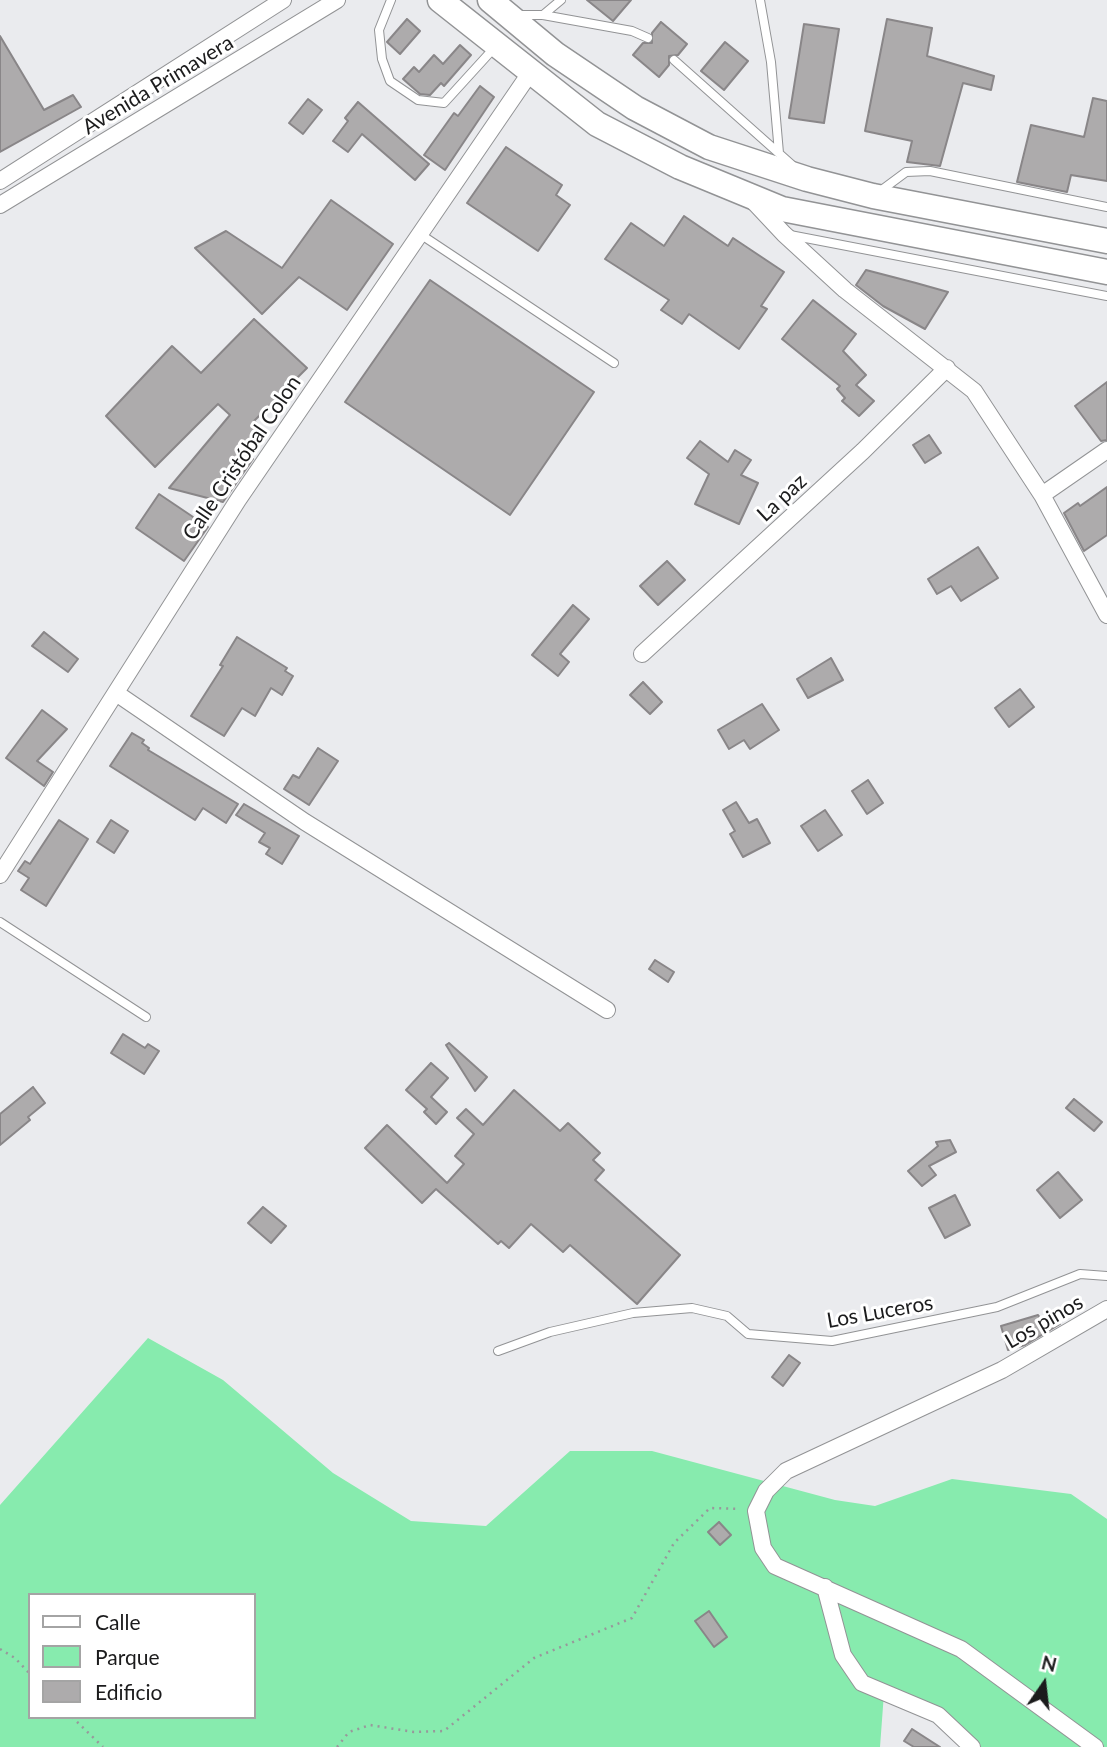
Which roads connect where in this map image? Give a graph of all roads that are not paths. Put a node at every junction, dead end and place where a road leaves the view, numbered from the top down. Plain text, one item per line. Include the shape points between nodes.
1 (283, 0) edge
2 (337, 0) edge
3 (391, 0) edge
4 (440, 0) edge
5 (561, 0) edge
6 (760, 0) edge
7 (498, 7) edge
8 (543, 15) junction
9 (648, 38) dead end
10 (496, 46) junction
11 (674, 60) dead end
12 (530, 73) junction
13 (779, 153) junction
14 (807, 179) junction
15 (0, 181) edge
16 (748, 195) junction
17 (873, 196) junction
18 (0, 205) edge
19 (1107, 207) edge
20 (420, 234) junction
21 (784, 234) junction
22 (1107, 241) edge
23 (1107, 272) edge
24 (1107, 296) edge
25 (614, 363) dead end
26 (947, 368) junction
27 (1107, 450) edge
28 (1042, 495) junction
29 (1107, 615) edge
30 (642, 654) dead end
31 (116, 693) junction
32 (0, 874) edge
33 (0, 922) edge
34 (607, 1010) dead end
35 (146, 1017) dead end
36 (1107, 1276) edge
37 (1107, 1309) edge
38 (498, 1351) dead end
39 (825, 1587) junction
40 (972, 1747) edge
41 (1095, 1747) edge

1 - 15 street, Avenida Primavera
2 - 18 street, Avenida Primavera
3 - 10 lane via 379,30 382,59 390,81 418,100 444,103
4 - 10 main road
5 - 8 lane
6 - 13 lane
7 - 8 lane
7 - 14 main road via 555,54 635,108 709,146
8 - 9 lane via 632,30
10 - 12 main road
11 - 13 lane
12 - 16 main road via 597,124 680,167
12 - 20 street, Calle Cristóbal Colon
13 - 14 lane
14 - 17 main road
16 - 21 street
16 - 23 main road via 795,211
17 - 19 lane via 906,172 930,171
17 - 22 main road
20 - 25 lane
20 - 31 street, Calle Cristóbal Colon via 238,500
21 - 24 lane
21 - 26 street via 845,290
26 - 28 street via 974,391
26 - 30 street, La paz
27 - 28 street
28 - 29 street
31 - 32 street, Calle Cristóbal Colon
31 - 34 street via 305,822
33 - 35 lane
36 - 38 lane, Los Luceros via 1080,1274 997,1307 832,1341 748,1334 727,1316 692,1308 633,1313 550,1332
37 - 39 street, Los pinos via 1002,1370 786,1471 766,1491 757,1511 763,1548 775,1566
39 - 40 street via 843,1655 862,1683 938,1715
39 - 41 street via 961,1649

